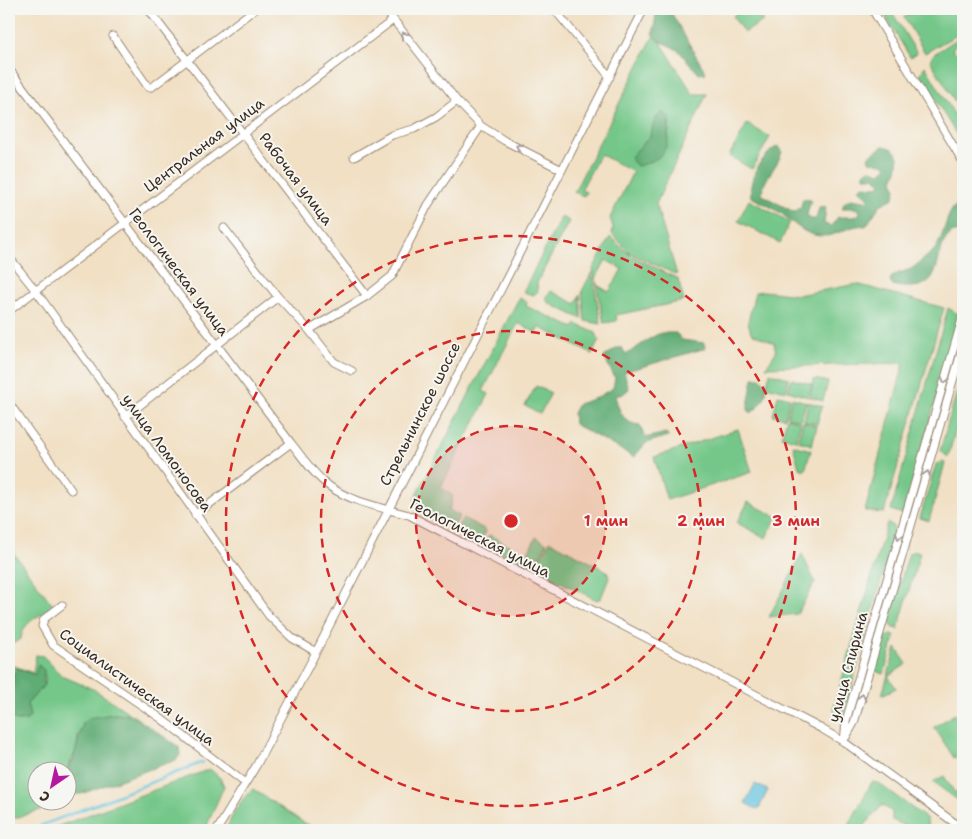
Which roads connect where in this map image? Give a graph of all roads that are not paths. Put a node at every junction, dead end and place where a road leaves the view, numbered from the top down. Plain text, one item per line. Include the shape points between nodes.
1 (148, 9) edge
2 (255, 9) edge
3 (385, 9) edge
4 (554, 9) edge
5 (644, 9) edge
6 (872, 9) edge
7 (393, 20) junction
8 (113, 36) dead end
9 (188, 60) junction
10 (9, 69) edge
11 (610, 77) junction
12 (457, 101) junction
13 (482, 126) junction
14 (243, 132) junction
15 (354, 157) dead end
16 (963, 162) edge
17 (562, 170) junction
18 (124, 222) junction
19 (224, 228) dead end
20 (9, 257) edge
21 (36, 291) junction
22 (367, 296) junction
23 (278, 297) junction
24 (9, 311) edge
25 (963, 316) edge
26 (309, 330) junction
27 (217, 346) junction
28 (963, 346) edge
29 (352, 371) dead end
30 (9, 403) edge
31 (125, 417) junction
32 (291, 443) junction
33 (71, 490) dead end
34 (387, 509) junction
35 (195, 515) junction
36 (62, 605) dead end
37 (316, 652) junction
38 (844, 742) junction
39 (245, 784) junction
40 (963, 829) edge
41 (217, 830) edge

1 - 9 street, Рабочая улица
2 - 9 street
3 - 7 street
4 - 11 street
5 - 11 street, Стрельнинское шоссе
6 - 16 street
12 -> 7 street
7 - 14 street, Центральная улица
8 - 9 street via 148,87
9 - 14 street, Рабочая улица
10 - 18 street, Геологическая улица
11 - 17 street, Стрельнинское шоссе
12 - 13 street
12 - 15 street via 436,117 392,135
17 -> 13 street
13 - 22 street via 428,205 392,276
14 - 18 street, Центральная улица
14 - 22 street, Рабочая улица
17 - 34 street, Стрельнинское шоссе
18 - 21 street, Центральная улица
18 - 27 street, Геологическая улица
19 - 23 street
20 - 21 street, улица Ломоносова
21 - 24 street, Центральная улица
21 - 31 street, улица Ломоносова
22 - 26 street
23 - 26 street
23 - 27 street
25 -> 38 street, улица Спирина via 846,721
26 - 29 street via 334,362
27 - 31 street
27 - 32 street, Геологическая улица
38 -> 28 street, улица Спирина via 854,723
30 - 33 street
31 - 35 street, улица Ломоносова
32 - 34 street, Геологическая улица via 330,486
32 - 35 street
34 - 37 street, Стрельнинское шоссе
34 - 38 street, Геологическая улица via 408,515
35 - 37 street, улица Ломоносова via 270,616 292,638
36 - 39 street, Социалистическая улица via 44,620 42,626 53,645 159,717
37 - 39 street, Стрельнинское шоссе
38 - 40 street, Геологическая улица
39 - 41 street, Стрельнинское шоссе

